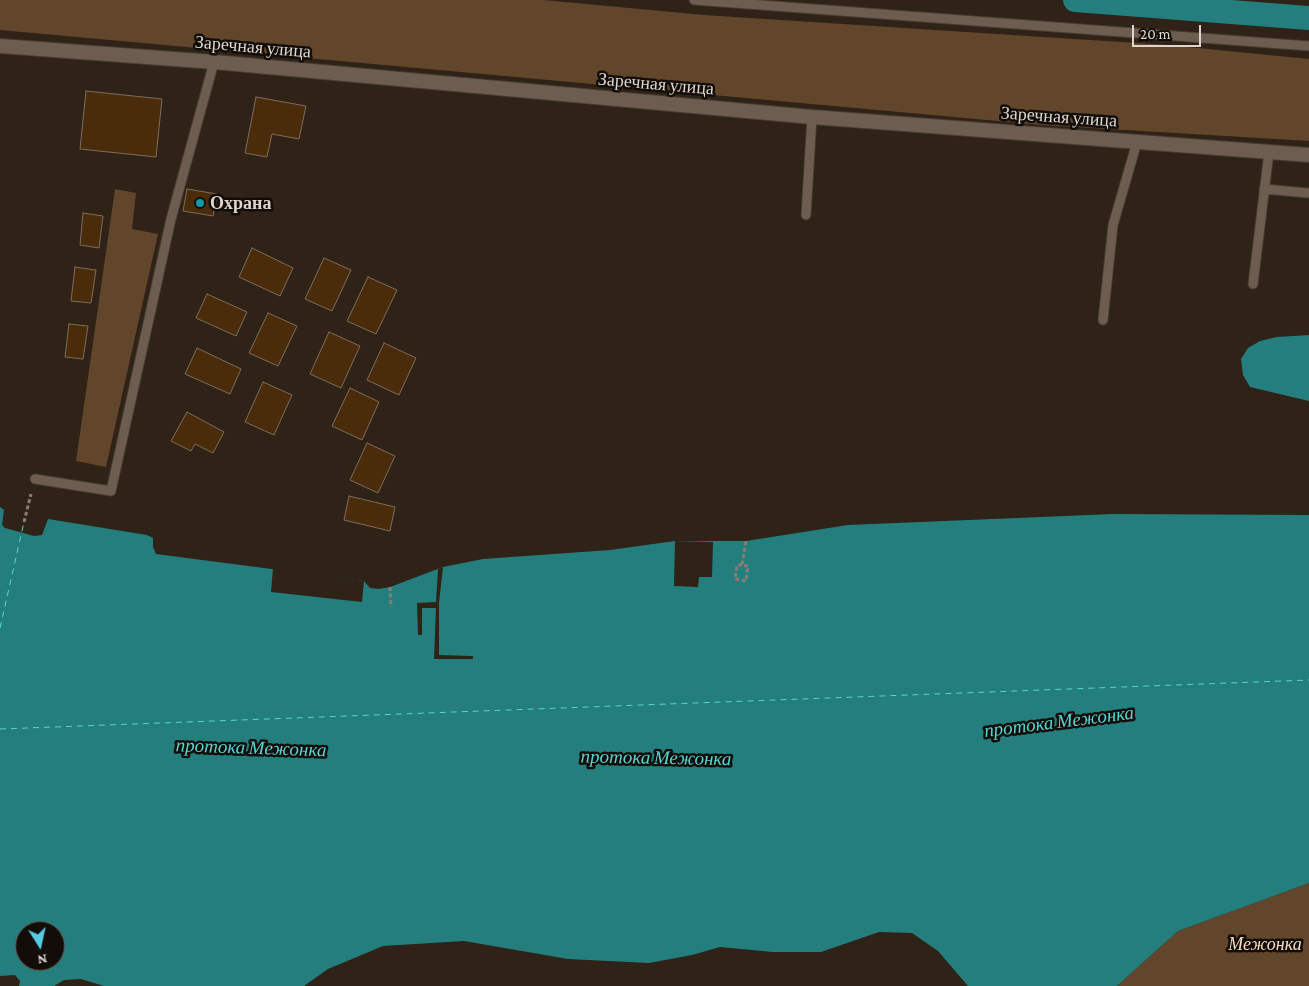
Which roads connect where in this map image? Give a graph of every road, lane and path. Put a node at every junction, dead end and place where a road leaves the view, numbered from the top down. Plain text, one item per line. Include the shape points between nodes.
1 (694, 0) edge
2 (0, 46) edge
3 (1309, 46) edge
4 (214, 62) junction
5 (812, 118) junction
6 (1137, 142) junction
7 (1269, 152) junction
8 (1309, 155) edge
9 (1264, 189) junction
10 (1308, 193) edge
11 (806, 215) dead end
12 (1254, 284) dead end
13 (1103, 320) dead end
14 (35, 479) joint
15 (24, 522) dead end
16 (746, 540) dead end
17 (742, 565) junction
18 (390, 587) dead end
19 (391, 607) dead end

1 - 3 lane
2 - 4 street, Заречная улица
4 - 5 street, Заречная улица
4 - 14 lane via 171,219 110,491
5 - 6 street, Заречная улица
5 - 11 lane
6 - 7 street, Заречная улица
6 - 13 lane via 1113,225
7 - 8 street, Заречная улица
7 - 9 lane
9 - 10 lane
9 - 12 lane
14 - 15 path
16 - 17 path
17 - 17 path via 748,566 746,581 735,579 738,565
18 - 19 path

